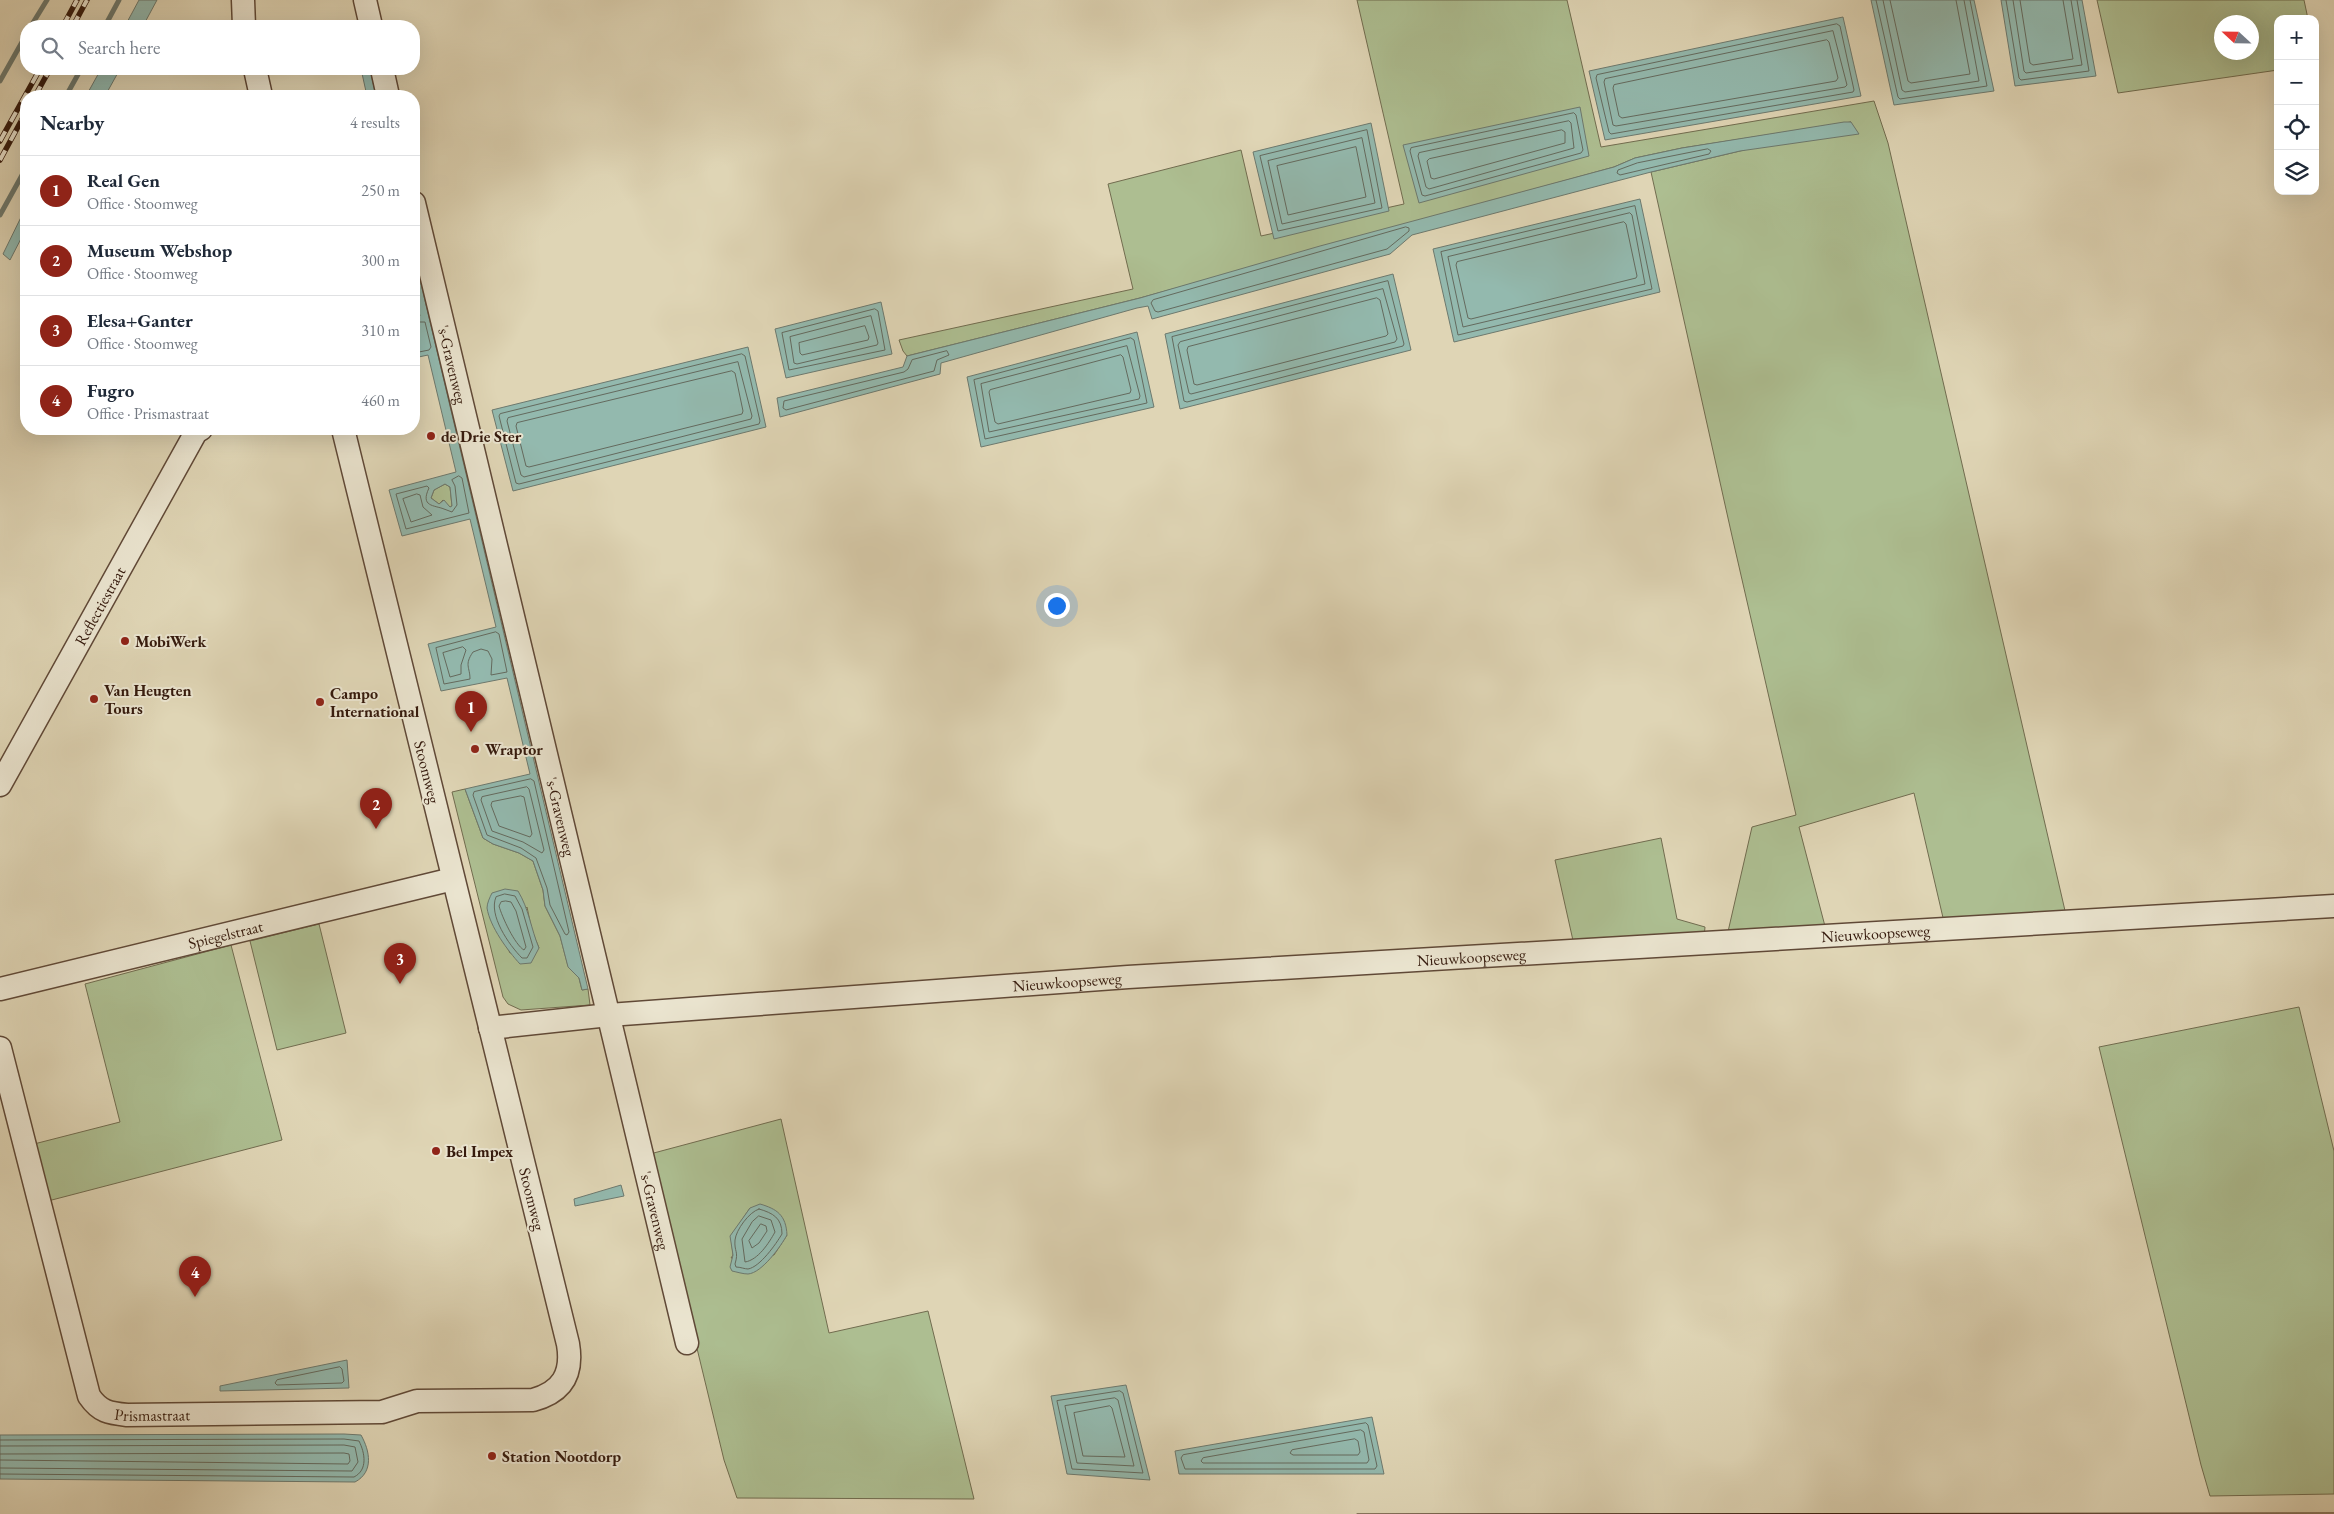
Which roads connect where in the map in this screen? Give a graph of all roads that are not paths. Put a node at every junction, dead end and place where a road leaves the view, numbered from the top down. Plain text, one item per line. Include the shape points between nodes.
1 (243, 0) edge
2 (365, 0) edge
3 (244, 20) edge
4 (370, 20) edge
5 (256, 75) edge
6 (383, 75) edge
7 (260, 90) edge
8 (387, 90) edge
9 (420, 227) edge
10 (194, 435) edge
11 (344, 435) edge
12 (0, 785) edge
13 (453, 879) junction
14 (2334, 906) edge
15 (0, 989) edge
16 (609, 1015) junction
17 (490, 1028) junction
18 (0, 1048) edge
19 (687, 1343) dead end
20 (568, 1370) joint

1 - 3 street
2 - 4 street
5 - 7 street
6 - 8 street
9 - 16 street, 's-Gravenweg
10 - 12 street, Reflectiestraat
11 - 13 street, Stoomweg
13 - 15 street, Spiegelstraat
13 - 17 street, Stoomweg
14 - 16 street, Nieuwkoopseweg via 1128,977
16 - 17 street
16 - 19 street, 's-Gravenweg
17 - 20 street, Stoomweg via 568,1344
18 - 20 street, Prismastraat via 89,1396 96,1407 113,1414 127,1415 382,1412 417,1401 533,1400 548,1396

